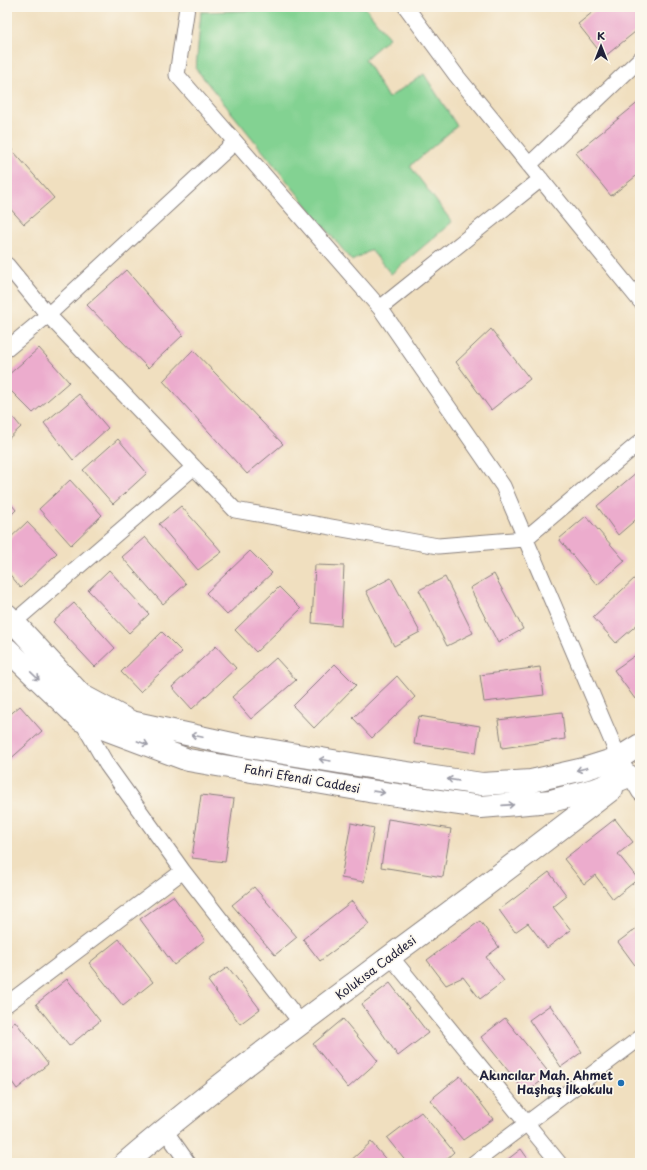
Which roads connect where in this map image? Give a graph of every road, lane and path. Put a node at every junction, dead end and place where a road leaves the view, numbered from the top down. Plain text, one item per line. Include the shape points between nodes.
1 (186, 7) edge
2 (406, 7) edge
3 (640, 59) edge
4 (235, 142) junction
5 (529, 165) junction
6 (541, 179) junction
7 (7, 265) edge
8 (640, 301) edge
9 (380, 308) junction
10 (48, 315) junction
11 (7, 349) edge
12 (640, 442) edge
13 (194, 467) junction
14 (525, 539) junction
15 (10, 618) edge
16 (7, 649) edge
17 (81, 720) junction
18 (640, 745) edge
19 (632, 774) edge
20 (184, 871) junction
21 (391, 956) junction
22 (7, 1004) edge
23 (301, 1024) junction
24 (640, 1038) edge
25 (527, 1123) junction
26 (164, 1129) junction
27 (125, 1163) edge
28 (188, 1163) edge
29 (474, 1163) edge
30 (559, 1163) edge

1 - 4 street via 177,75
2 - 5 street via 456,75
3 - 5 street
4 - 9 street
4 - 10 street
5 - 6 street
6 - 8 street
6 - 9 street
7 - 10 street
9 - 14 street via 503,486
10 - 11 street
10 - 13 street
12 - 14 street
13 - 14 street via 235,510 438,546
13 - 15 street
14 - 19 street
19 -> 15 street, Fahri Efendi Caddesi via 584,769 531,781 482,784 237,745 131,722 81,695
16 -> 17 street, Fahri Efendi Caddesi
17 -> 19 street, Fahri Efendi Caddesi via 188,760 481,807 551,802 597,789
17 - 20 street via 107,765
18 - 19 street
19 - 21 street, Kolukısa Caddesi
20 - 22 street
20 - 23 street
21 - 23 street, Kolukısa Caddesi
21 - 25 street
23 - 26 street, Kolukısa Caddesi
24 - 25 street
25 - 29 street
25 - 30 street
26 - 27 street, Kolukısa Caddesi
26 - 28 street

